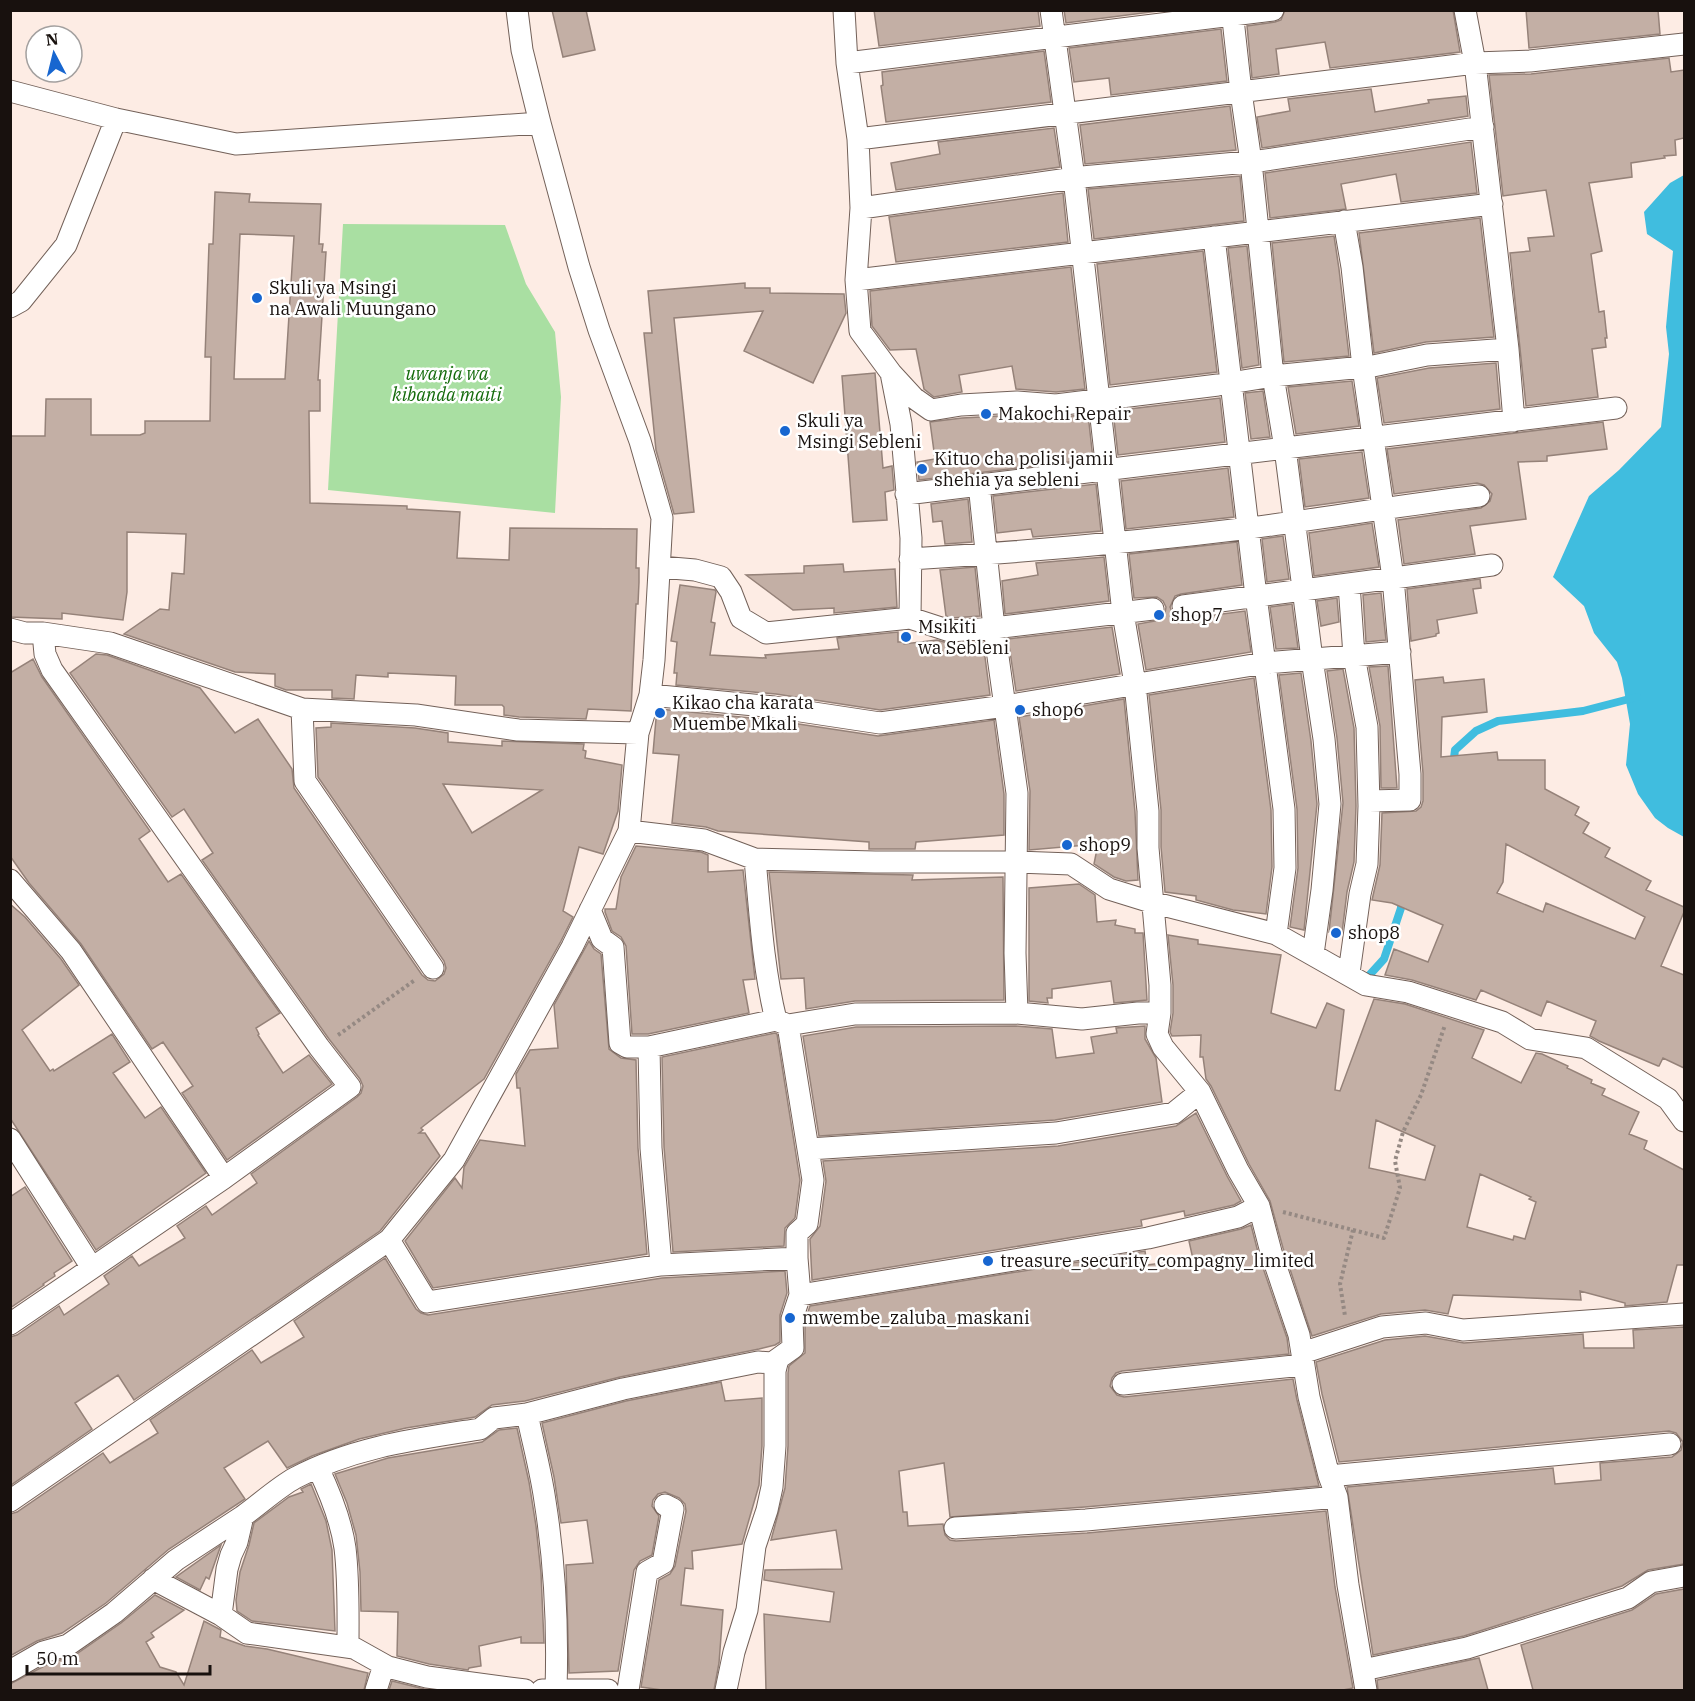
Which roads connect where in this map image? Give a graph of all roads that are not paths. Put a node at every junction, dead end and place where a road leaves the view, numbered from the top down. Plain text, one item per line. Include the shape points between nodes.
1 (517, 10) edge
2 (844, 10) edge
3 (1052, 10) edge
4 (1273, 10) edge
5 (1465, 10) edge
6 (1232, 13) edge
7 (1055, 38) junction
8 (1684, 44) edge
9 (847, 63) junction
10 (1475, 63) junction
11 (10, 91) edge
12 (1240, 92) junction
13 (1064, 114) junction
14 (117, 119) junction
15 (540, 123) junction
16 (1483, 127) junction
17 (858, 139) junction
18 (1251, 162) junction
19 (1074, 178) junction
20 (1492, 204) junction
21 (861, 208) junction
22 (1344, 221) junction
23 (1258, 231) junction
24 (1214, 237) junction
25 (1081, 253) junction
26 (856, 280) junction
27 (10, 307) edge
28 (1508, 349) junction
29 (1363, 367) junction
30 (891, 372) junction
31 (1273, 376) junction
32 (1232, 383) junction
33 (1099, 400) junction
34 (1616, 408) dead end
35 (1514, 421) junction
36 (1373, 438) junction
37 (1285, 448) junction
38 (1240, 453) junction
39 (1107, 469) junction
40 (979, 484) junction
41 (906, 494) junction
42 (1479, 496) dead end
43 (1383, 508) junction
44 (1294, 522) junction
45 (1249, 528) junction
46 (1115, 542) junction
47 (986, 554) junction
48 (910, 559) junction
49 (1492, 565) dead end
50 (660, 567) junction
51 (1393, 578) junction
52 (1349, 584) junction
53 (1303, 590) junction
54 (1256, 596) junction
55 (1183, 606) dead end
56 (1153, 609) dead end
57 (1124, 612) junction
58 (910, 618) junction
59 (994, 628) junction
60 (10, 629) edge
61 (43, 633) junction
62 (1400, 652) junction
63 (1354, 656) junction
64 (1312, 659) junction
65 (1265, 663) junction
66 (1135, 684) junction
67 (650, 696) junction
68 (1005, 706) junction
69 (302, 708) junction
70 (638, 733) junction
71 (1369, 801) junction
72 (629, 831) junction
73 (755, 859) junction
74 (1017, 862) junction
75 (10, 880) edge
76 (1151, 902) junction
77 (590, 910) junction
78 (1276, 934) junction
79 (1313, 954) junction
80 (433, 968) road end
81 (1349, 973) junction
82 (1017, 1013) junction
83 (1160, 1013) junction
84 (782, 1023) junction
85 (649, 1047) junction
86 (1200, 1092) junction
87 (1684, 1121) edge
88 (10, 1139) edge
89 (809, 1149) junction
90 (224, 1178) junction
91 (1259, 1206) junction
92 (389, 1240) junction
93 (797, 1258) junction
94 (662, 1265) junction
95 (92, 1268) junction
96 (800, 1295) junction
97 (1684, 1314) edge
98 (10, 1324) edge
99 (778, 1359) junction
100 (1303, 1359) junction
101 (1123, 1384) dead end
102 (527, 1414) junction
103 (1670, 1444) dead end
104 (318, 1468) junction
105 (1329, 1476) junction
106 (1337, 1497) junction
107 (10, 1501) edge
108 (665, 1505) dead end
109 (243, 1516) junction
110 (955, 1528) dead end
111 (1684, 1575) edge
112 (153, 1579) junction
113 (221, 1615) junction
114 (348, 1647) junction
115 (384, 1665) junction
116 (10, 1671) edge
117 (1365, 1680) edge
118 (376, 1690) edge
119 (525, 1690) edge
120 (542, 1690) edge
121 (556, 1690) edge
122 (608, 1690) edge
123 (628, 1690) edge
124 (726, 1690) edge

1 - 15 street via 522,50
2 - 9 street
3 - 7 street
4 - 6 street
5 - 10 street
6 - 7 street
6 - 12 street
7 - 9 street
7 - 13 street
8 - 10 street
9 - 17 street
10 - 12 street
10 - 16 street
11 - 14 street
12 - 13 street
12 - 18 street
13 - 17 street
13 - 19 street
14 - 15 street via 236,144
14 - 27 street via 66,245 21,301
15 - 50 street via 579,267 640,441 662,518
16 - 18 street
16 - 20 street
17 - 21 street
18 - 19 street
18 - 23 street
19 - 21 street
19 - 25 street
20 - 22 street
20 - 28 street
21 - 26 street
22 - 23 street
22 - 29 street
23 - 24 street
23 - 31 street
24 - 25 street
24 - 32 street
25 - 26 street
25 - 33 street
26 - 30 street via 860,331
28 - 29 street via 1427,355
28 - 35 street
29 - 31 street
29 - 36 street
30 - 33 street via 914,398 932,410 1006,402 1056,405
30 - 41 street via 901,424
31 - 32 street
31 - 37 street
32 - 33 street
32 - 38 street
33 - 39 street
34 - 35 street
35 - 36 street
36 - 37 street
36 - 43 street
37 - 38 street
37 - 44 street
38 - 39 street
38 - 45 street
39 - 40 street
39 - 46 street
40 - 41 street
40 - 47 street
41 - 48 street
42 - 43 street
43 - 44 street
43 - 51 street
44 - 45 street
44 - 53 street
45 - 46 street
45 - 54 street
46 - 47 street
46 - 57 street
47 - 48 street
47 - 59 street
48 - 58 street
49 - 51 street
50 - 58 street via 721,577 741,618 766,633
50 - 67 street
51 - 52 street
51 - 62 street
52 - 53 street
52 - 63 street
53 - 54 street
53 - 64 street
54 - 55 street
54 - 65 street
56 - 57 street
57 - 59 street
57 - 66 street
58 - 59 street via 950,631
59 - 68 street
60 - 61 street
61 - 69 street via 110,643
61 - 90 street via 45,654 52,670 350,1087
62 - 63 street
62 - 71 street via 1410,800
63 - 64 street
63 - 71 street via 1367,727
64 - 65 street
64 - 79 street via 1330,804
65 - 66 street
65 - 78 street via 1284,809 1285,868
66 - 68 street
66 - 76 street via 1148,812
67 - 68 street via 774,707 880,723
67 - 70 street
68 - 74 street via 1017,793
69 - 70 street via 416,715 518,730
69 - 80 street via 305,780
70 - 72 street
71 - 81 street via 1367,864
72 - 73 street via 704,840
72 - 77 street
73 - 74 street
73 - 84 street via 770,994
74 - 76 street via 1071,864 1109,889
74 - 82 street
75 - 90 street via 71,951
76 - 78 street
76 - 83 street
77 - 85 street via 602,939 614,951 620,1043 627,1047
77 - 92 street via 454,1160
78 - 79 street
79 - 81 street
81 - 87 street via 1366,985 1408,992 1502,1022 1530,1039 1586,1048 1668,1100
82 - 83 street via 1082,1019
82 - 84 street via 855,1014
83 - 86 street via 1160,1040
84 - 85 street
84 - 89 street
85 - 94 street via 651,1148
86 - 89 street via 1174,1113 1056,1133
86 - 91 street
88 - 95 street
89 - 93 street via 811,1201 807,1224 797,1233
90 - 95 street
91 - 96 street via 1238,1217 1148,1238
91 - 100 street
92 - 94 street via 427,1302
92 - 107 street
93 - 94 street
93 - 96 street
95 - 98 street
96 - 99 street via 792,1319 793,1348
97 - 100 street via 1463,1329 1426,1323 1382,1327
99 - 102 street via 623,1389
99 - 124 street via 774,1371 772,1487 755,1546 747,1610
100 - 101 street
100 - 105 street
102 - 104 street via 494,1418 480,1429 368,1449
102 - 121 street via 545,1500 555,1578
103 - 105 street
104 - 109 street via 293,1479
104 - 114 street via 332,1498 345,1546
105 - 106 street
106 - 110 street
106 - 117 street
108 - 123 street via 673,1509 663,1563 647,1572
109 - 112 street
109 - 113 street via 227,1569
111 - 117 street via 1651,1582 1628,1598
112 - 113 street
112 - 116 street via 68,1645 43,1652
113 - 114 street via 247,1633
114 - 115 street
115 - 118 street
115 - 119 street via 427,1677
120 - 121 street
121 - 122 street

